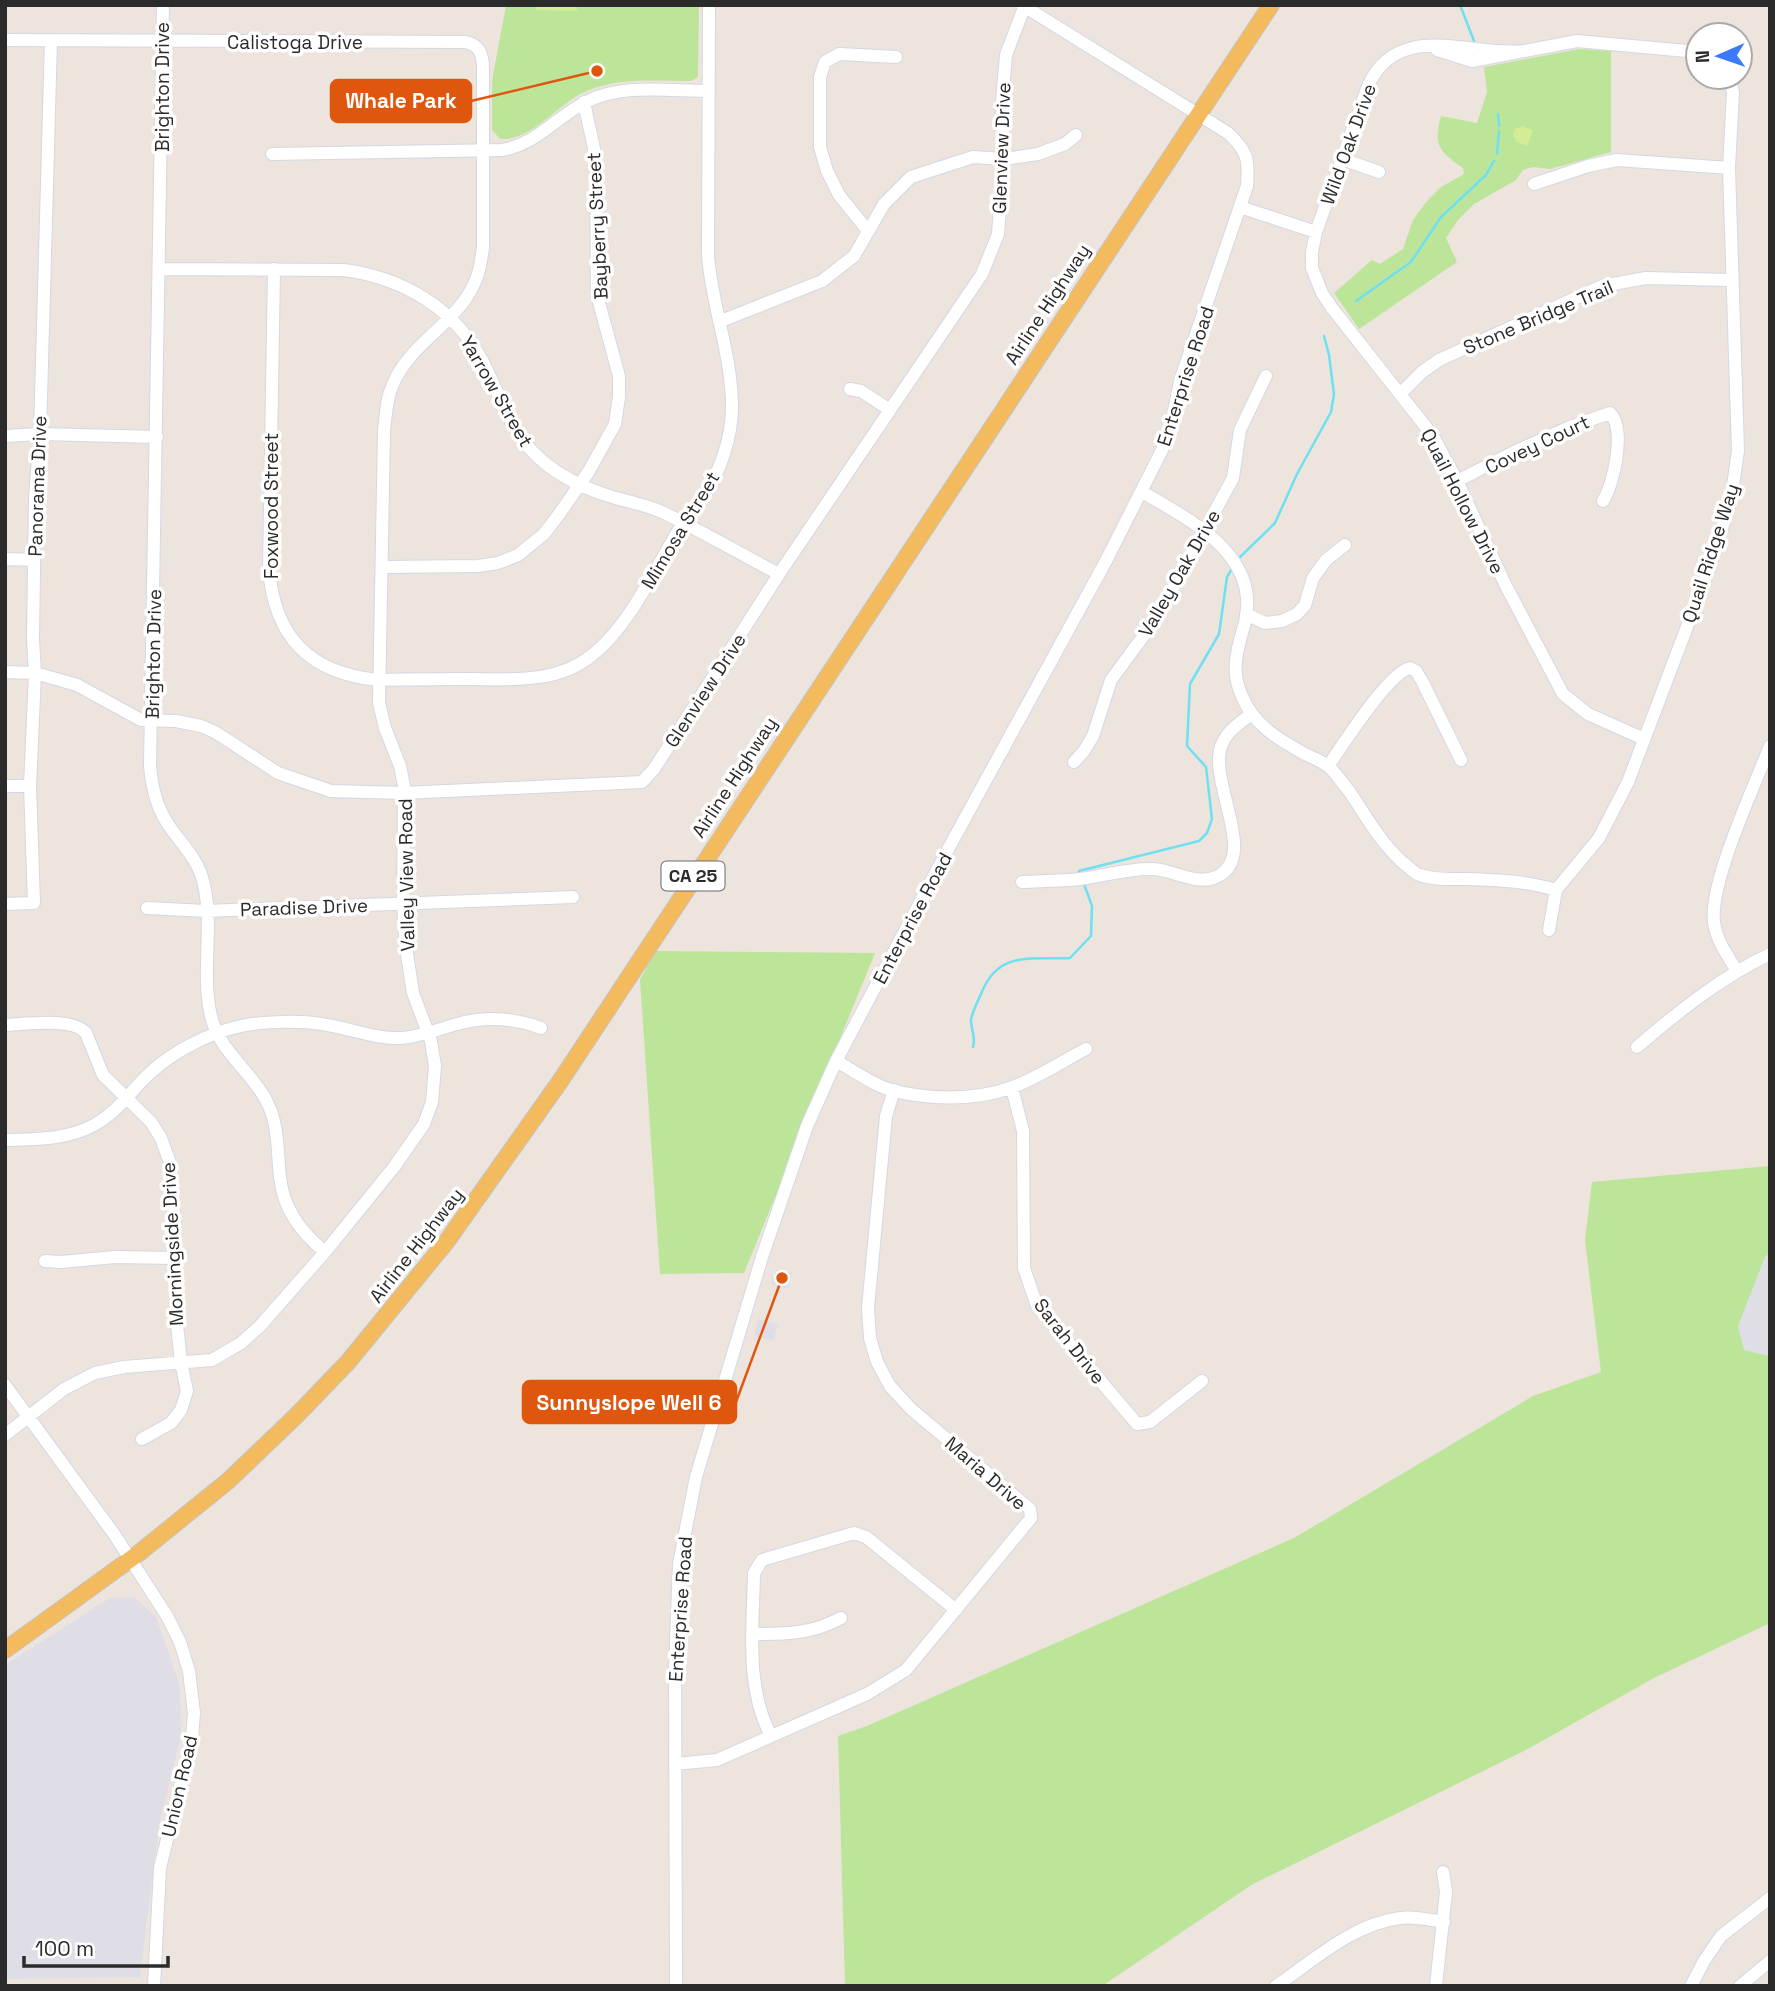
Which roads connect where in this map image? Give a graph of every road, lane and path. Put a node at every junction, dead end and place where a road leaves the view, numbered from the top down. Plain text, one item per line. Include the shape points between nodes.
1 (163, 5) edge
2 (709, 5) edge
3 (1271, 5) edge
4 (1024, 6) edge
5 (5, 40) edge
6 (51, 40) junction
7 (164, 41) junction
8 (1684, 51) edge
9 (896, 57) dead end
10 (709, 91) junction
11 (1731, 91) edge
12 (584, 103) junction
13 (1197, 116) junction
14 (1076, 135) dead end
15 (482, 152) junction
16 (272, 154) dead end
17 (1004, 159) junction
18 (1342, 159) junction
19 (1729, 168) junction
20 (1378, 172) dead end
21 (1534, 184) dead end
22 (1240, 207) junction
23 (868, 231) junction
24 (1316, 232) junction
25 (160, 269) junction
26 (274, 269) junction
27 (1731, 280) junction
28 (450, 317) junction
29 (721, 321) junction
30 (1266, 376) dead end
31 (850, 390) dead end
32 (1401, 393) junction
33 (890, 410) junction
34 (40, 434) junction
35 (5, 436) edge
36 (157, 436) junction
37 (1457, 481) junction
38 (580, 485) junction
39 (1142, 492) junction
40 (1602, 501) dead end
41 (683, 524) junction
42 (1204, 532) junction
43 (1345, 545) dead end
44 (5, 559) edge
45 (34, 560) junction
46 (382, 567) junction
47 (779, 574) junction
48 (1246, 614) junction
49 (5, 672) edge
50 (35, 673) junction
51 (378, 680) junction
52 (1251, 714) junction
53 (152, 721) junction
54 (1644, 739) junction
55 (1770, 746) edge
56 (1461, 760) dead end
57 (1074, 762) dead end
58 (1328, 766) junction
59 (5, 786) edge
60 (30, 786) junction
61 (404, 793) junction
62 (1021, 882) dead end
63 (1556, 890) junction
64 (573, 897) dead end
65 (5, 904) edge
66 (402, 904) junction
67 (147, 908) dead end
68 (206, 911) junction
69 (1549, 930) dead end
70 (1770, 954) edge
71 (1737, 971) junction
72 (5, 1025) edge
73 (541, 1028) dead end
74 (429, 1033) junction
75 (217, 1034) junction
76 (1637, 1046) dead end
77 (1086, 1049) dead end
78 (836, 1061) junction
79 (1012, 1088) junction
80 (894, 1090) junction
81 (127, 1099) junction
82 (5, 1140) edge
83 (325, 1252) junction
84 (175, 1258) junction
85 (45, 1261) dead end
86 (181, 1362) junction
87 (1202, 1381) dead end
88 (5, 1385) edge
89 (29, 1416) junction
90 (5, 1434) edge
91 (142, 1439) dead end
92 (130, 1559) junction
93 (956, 1610) junction
94 (841, 1618) dead end
95 (753, 1634) junction
96 (5, 1650) edge
97 (771, 1736) junction
98 (675, 1764) junction
99 (1443, 1872) dead end
100 (1770, 1898) edge
101 (1444, 1922) junction
102 (1770, 1961) edge
103 (154, 1986) edge
104 (676, 1986) edge
105 (1276, 1986) edge
106 (1436, 1986) edge
107 (1691, 1986) edge
108 (1740, 1986) edge

1 - 7 street, Brighton Drive
2 - 10 street, Mimosa Street
3 - 13 main road, Airline Highway / CA 25
4 - 13 street, Enterprise Road
4 - 17 street, Glenview Drive via 1006,55
5 - 6 street, Calistoga Drive
6 - 7 street, Calistoga Drive
6 - 34 street, Panorama Drive
7 - 15 street, Calistoga Drive via 470,43 482,58
7 - 25 street, Brighton Drive
8 - 18 street, Wild Oak Drive via 1570,41 1525,51 1426,46 1397,54 1368,86
9 - 23 street via 839,54 825,62 820,77 821,147 827,171 838,195
10 - 12 street via 620,91
10 - 29 street, Mimosa Street via 708,256
11 - 19 street
12 - 15 street via 524,143
12 - 38 street, Bayberry Street via 596,158 597,296 619,376 619,397 615,424
13 - 22 street, Enterprise Road via 1228,133 1249,162
13 - 92 main road, Airline Highway / CA 25 via 561,1080 447,1241 348,1362 273,1440
14 - 17 street via 1038,154
15 - 16 street
15 - 28 street, Valley View Road via 480,270 470,293
17 - 23 street via 973,158 911,177 884,204
17 - 33 street, Glenview Drive via 998,234 982,274
18 - 20 street
18 - 24 street, Wild Oak Drive
19 - 21 street via 1617,160
19 - 27 street, Quail Ridge Way
22 - 24 street
22 - 39 street, Enterprise Road via 1180,381 1171,427
23 - 29 street via 853,256 821,281
24 - 32 street, Quail Hollow Drive via 1312,268 1322,293
25 - 26 street, Yarrow Street
25 - 36 street, Brighton Drive
26 - 28 street, Yarrow Street via 367,273 405,286
26 - 51 street, Foxwood Street via 269,568 273,605 286,632 317,661 346,674
27 - 32 street, Stone Bridge Trail via 1646,278 1602,286 1439,360
27 - 54 street, Quail Ridge Way via 1738,451 1731,500
28 - 38 street, Yarrow Street via 477,352 525,443 544,462
28 - 46 street, Valley View Road via 405,363 388,396
29 - 41 street, Mimosa Street via 729,371 730,428 710,485
30 - 42 street, Valley Oak Drive via 1240,430 1233,478
31 - 33 street via 861,391
32 - 37 street, Quail Hollow Drive via 1433,436
33 - 47 street, Glenview Drive
34 - 35 street
34 - 36 street
34 - 45 street, Panorama Drive
36 - 53 street, Brighton Drive
37 - 40 street, Covey Court via 1570,426 1610,414 1616,421 1616,457 1614,477
37 - 54 street, Quail Hollow Drive via 1563,694 1588,715
38 - 41 street, Yarrow Street
38 - 46 street, Bayberry Street via 544,534 512,558 478,566
39 - 42 street
39 - 78 street, Enterprise Road
41 - 47 street, Yarrow Street
41 - 51 street, Mimosa Street via 615,630 579,664 538,677
42 - 48 street via 1239,566 1247,590
42 - 57 street, Valley Oak Drive via 1156,620 1116,670 1093,736
43 - 48 street via 1313,578 1305,605 1297,614 1265,623
44 - 45 street
45 - 50 street, Panorama Drive
46 - 51 street, Valley View Road
47 - 61 street, Glenview Drive via 642,782
48 - 52 street via 1234,668
49 - 50 street, Glenview Drive
50 - 53 street, Glenview Drive via 77,685 141,720
50 - 60 street, Panorama Drive
51 - 61 street, Valley View Road via 381,714 400,766
52 - 58 street via 1279,740
52 - 62 street via 1226,735 1219,752 1220,779 1236,846 1228,868 1219,877 1208,880 1154,869
53 - 61 street, Glenview Drive via 201,726 278,773 310,785 350,793
53 - 68 street, Brighton Drive via 150,766 156,801 200,871
54 - 63 street, Quail Ridge Way via 1599,838
55 - 71 street via 1715,897 1715,928
56 - 58 street via 1422,681 1410,668 1374,702
58 - 63 street via 1391,853 1418,875 1506,881
59 - 60 street
60 - 65 street, Panorama Drive via 33,903
61 - 66 street, Valley View Road
63 - 69 street
64 - 66 street, Paradise Drive
66 - 68 street, Paradise Drive
66 - 74 street, Valley View Road via 408,970
67 - 68 street, Paradise Drive
68 - 75 street, Brighton Drive via 207,994
70 - 71 street
71 - 76 street
72 - 81 street, Morningside Drive via 81,1028 103,1075
73 - 74 street via 498,1019
74 - 75 street via 390,1038 326,1024 280,1023 245,1025
74 - 83 street, Valley View Road via 435,1075 424,1124
75 - 81 street via 168,1058
75 - 83 street, Brighton Drive via 267,1101 277,1132 285,1202 301,1229
77 - 79 street
78 - 80 street
78 - 98 street, Enterprise Road via 807,1126 762,1257 696,1477 679,1564
79 - 80 street via 960,1097
79 - 87 street, Sarah Drive via 1023,1132 1024,1268 1037,1306 1137,1424 1150,1422
80 - 93 street, Maria Drive via 886,1116 868,1308 877,1362 890,1386 911,1409 1030,1508 1031,1518
81 - 82 street via 108,1116 76,1133
81 - 84 street, Morningside Drive via 151,1122 167,1151
83 - 86 street, Valley View Road via 241,1343 212,1360
84 - 85 street
84 - 86 street, Morningside Drive
86 - 89 street, Valley View Road via 95,1373 64,1389
86 - 91 street, Morningside Drive via 187,1391 181,1410 171,1423
88 - 89 street, Union Road
89 - 90 street, Valley View Road
89 - 92 street, Union Road
92 - 96 main road, Airline Highway / CA 25
92 - 103 street, Union Road via 173,1626 193,1698 189,1755 160,1868
93 - 95 street via 866,1537 854,1533 762,1560 754,1573
93 - 97 street, Maria Drive via 906,1670 867,1694
94 - 95 street via 822,1629
95 - 97 street via 757,1702
97 - 98 street, Maria Drive via 717,1760
98 - 104 street, Enterprise Road
99 - 101 street
100 - 107 street via 1721,1936
101 - 105 street via 1402,1918 1369,1926
101 - 106 street
102 - 108 street

